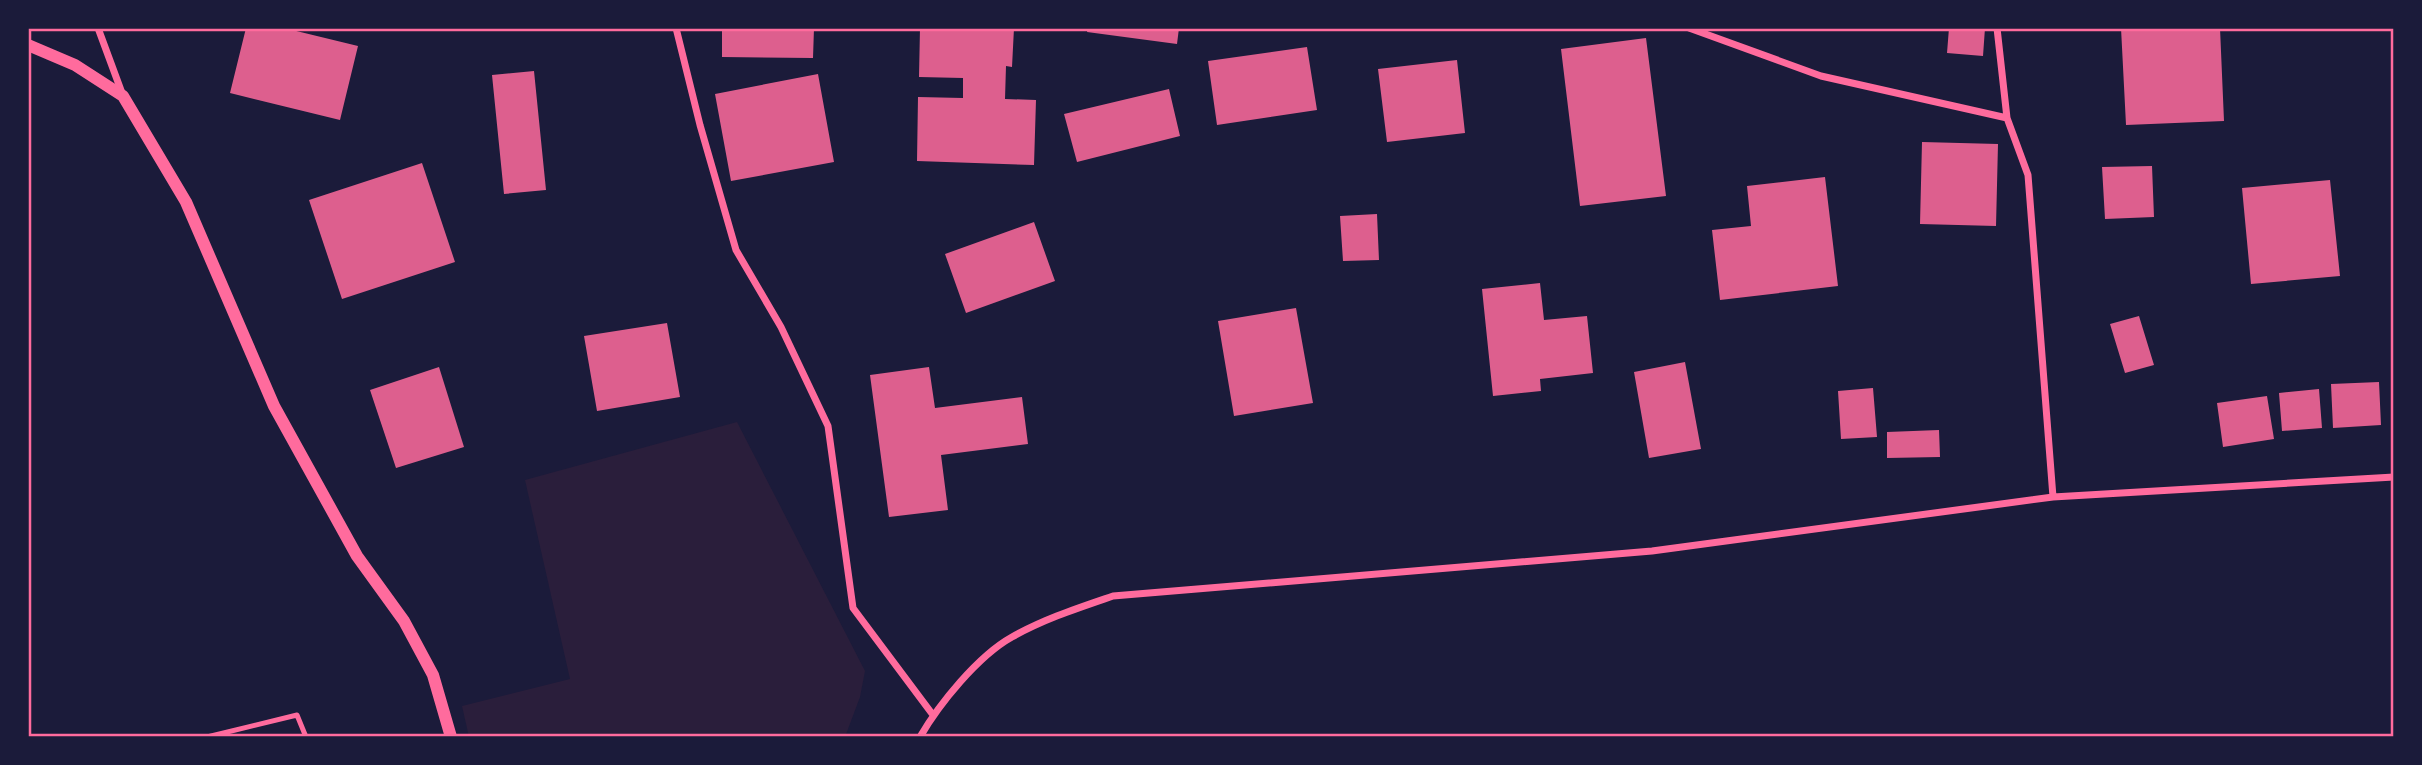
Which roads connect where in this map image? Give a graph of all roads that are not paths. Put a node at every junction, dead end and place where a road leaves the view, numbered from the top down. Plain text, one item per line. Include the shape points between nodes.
1 (97, 28) edge
2 (676, 28) edge
3 (1689, 28) edge
4 (1997, 28) edge
5 (28, 45) edge
6 (123, 96) junction
7 (2007, 118) junction
8 (2394, 477) edge
9 (2053, 497) junction
10 (933, 715) junction
11 (207, 737) edge
12 (306, 737) edge
13 (452, 737) edge
14 (920, 737) edge

1 - 6 street
2 - 10 street via 736,250 781,327 828,426 853,608
3 - 7 street via 1821,76
4 - 7 street
5 - 6 street via 75,65
6 - 13 street via 186,202 274,406 357,556 404,621 433,675
7 - 9 street via 2028,176
8 - 9 street
9 - 10 street via 1652,551 1113,596 1009,638 966,675
10 - 14 street
11 - 12 lane via 297,715

